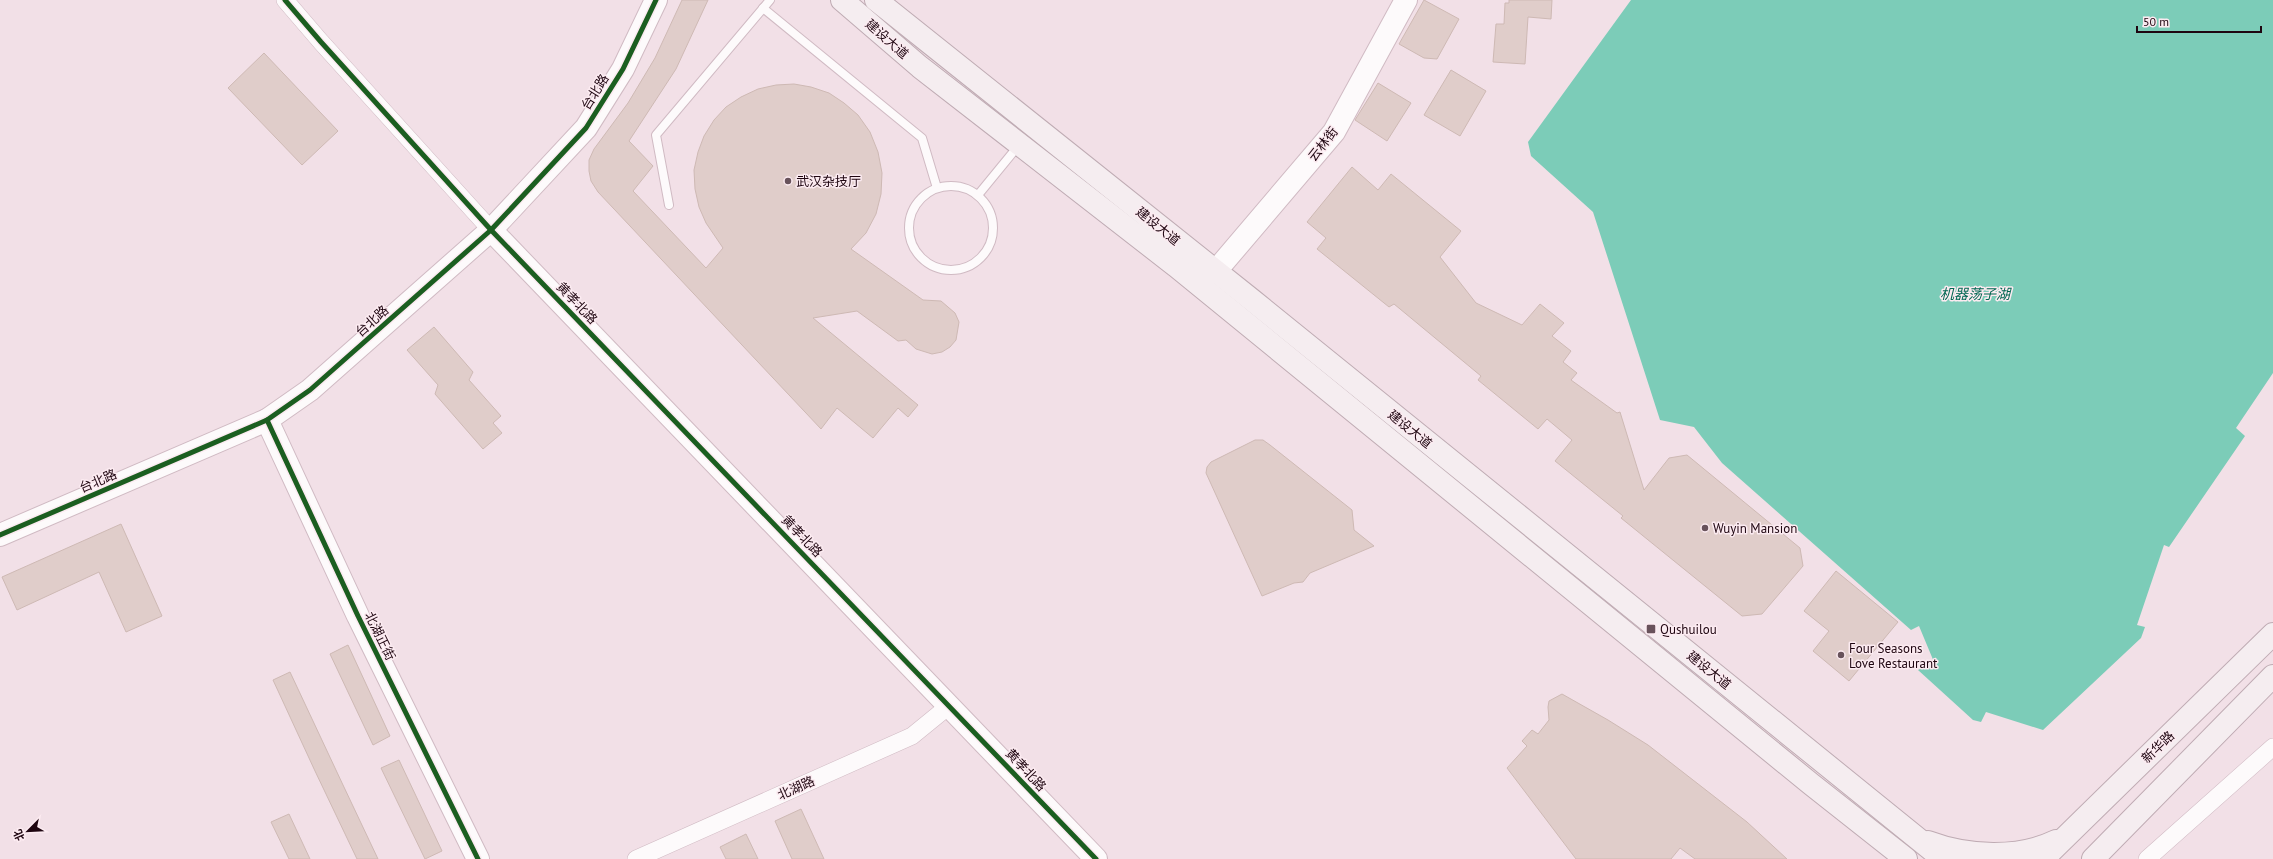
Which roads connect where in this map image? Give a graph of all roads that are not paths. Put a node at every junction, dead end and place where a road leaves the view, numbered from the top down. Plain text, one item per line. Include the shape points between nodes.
1 (285, 0) edge
2 (656, 0) edge
3 (770, 0) edge
4 (842, 0) edge
5 (876, 0) edge
6 (1406, 0) edge
7 (763, 8) junction
8 (1020, 144) junction
9 (936, 188) junction
10 (978, 195) junction
11 (669, 205) dead end
12 (491, 230) junction
13 (1215, 272) junction
14 (267, 420) junction
15 (0, 535) edge
16 (2273, 634) edge
17 (2273, 676) edge
18 (950, 705) junction
19 (2273, 747) edge
20 (2083, 821) junction
21 (1914, 836) junction
22 (1900, 856) edge
23 (2097, 857) edge
24 (478, 859) edge
25 (636, 859) edge
26 (1096, 859) edge
27 (1943, 859) edge
28 (2044, 859) edge
29 (2147, 859) edge

1 - 12 street
2 - 12 street, 台北路 via 623,69 586,128
3 - 7 lane
4 - 8 main road, 建设大道 via 920,67
5 - 13 main road, 建设大道
6 - 13 street, 云林街 via 1334,132
7 - 9 lane via 922,138
7 - 11 lane via 656,135
8 - 10 lane
8 - 22 main road, 建设大道 via 1176,266
9 - 10 lane via 965,188
9 - 10 lane via 924,196 915,207 910,220 909,235 922,259 933,267 946,270 959,270 972,265 990,246 993,220 987,206
12 - 14 street, 台北路 via 310,390
12 - 18 street, 黄孝北路
13 - 21 main road, 建设大道
14 - 15 street, 台北路
14 - 24 street, 北湖正街 via 358,616
16 - 20 main road, 新华路
17 - 23 main road
18 - 25 street, 北湖路 via 912,736
18 - 26 street, 黄孝北路
19 - 29 street
20 - 21 main road via 2052,844 2031,853 2001,858 1959,852
20 - 28 main road, 新华路
21 - 27 main road, 建设大道

